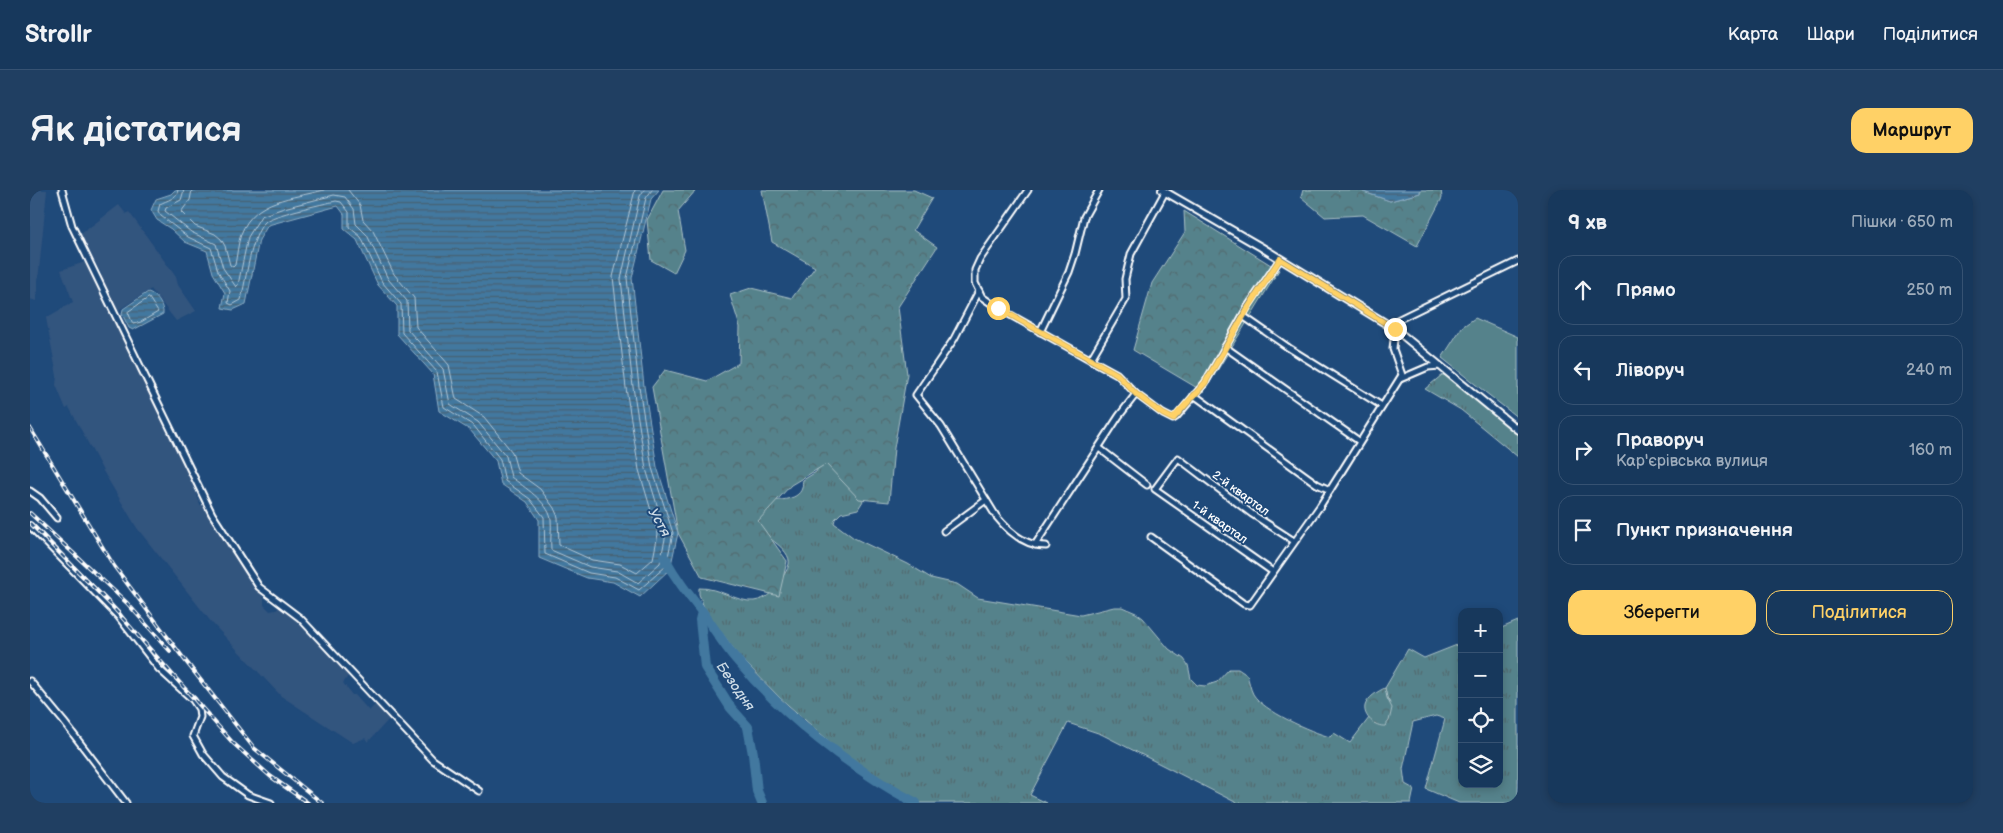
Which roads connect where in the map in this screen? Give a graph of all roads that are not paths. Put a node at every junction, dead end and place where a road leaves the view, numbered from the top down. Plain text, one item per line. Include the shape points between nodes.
1 (62, 190) edge
2 (1028, 190) edge
3 (1099, 190) edge
4 (1164, 191) edge
5 (1280, 259) junction
6 (1518, 261) edge
7 (979, 291) junction
8 (1243, 316) junction
9 (1387, 325) junction
10 (1395, 329) junction
11 (1040, 332) junction
12 (1226, 347) junction
13 (1093, 361) junction
14 (1440, 366) junction
15 (1399, 379) junction
16 (1136, 394) junction
17 (1194, 395) junction
18 (1382, 406) junction
19 (1518, 430) edge
20 (1359, 442) junction
21 (1099, 448) junction
22 (1178, 458) joint
23 (1147, 485) dead end
24 (1330, 490) junction
25 (30, 491) edge
26 (986, 500) junction
27 (57, 518) dead end
28 (30, 526) edge
29 (944, 531) dead end
30 (1151, 538) dead end
31 (1294, 541) junction
32 (1035, 545) junction
33 (1046, 546) dead end
34 (1273, 572) junction
35 (30, 681) edge
36 (479, 790) dead end
37 (126, 803) edge
38 (271, 803) edge

1 - 36 street via 72,226 212,514 259,587 300,618 433,760
2 - 7 street via 980,259 975,270 975,284
3 - 11 street via 1084,217 1069,272
4 - 5 street
4 - 13 street via 1131,254 1125,279 1126,299 1093,353
5 - 8 street
5 - 9 street
6 - 9 street
7 - 11 street via 998,308
7 - 26 street via 954,339 916,395 940,426
8 - 12 street
8 - 18 street
9 - 10 street
10 - 14 street
10 - 15 street via 1393,349 1401,372
11 - 13 street
12 - 17 street
12 - 20 street
13 - 16 street via 1117,374
14 - 15 street via 1428,367
14 - 19 street
15 - 18 street
16 - 17 street via 1173,419
16 - 21 street
17 - 24 street via 1317,484
18 - 20 street
20 - 24 street
21 - 23 street
21 - 32 street
22 - 31 street, 2-й квартал
22 - 34 street, 1-й квартал via 1155,489
24 - 31 street
25 - 27 street
26 - 29 street
26 - 32 street via 1005,528
28 - 38 street via 118,616 159,669 193,700 200,717 194,736 211,764 239,790
30 - 34 street via 1246,605 1250,605
31 - 34 street
32 - 33 street
35 - 37 street

